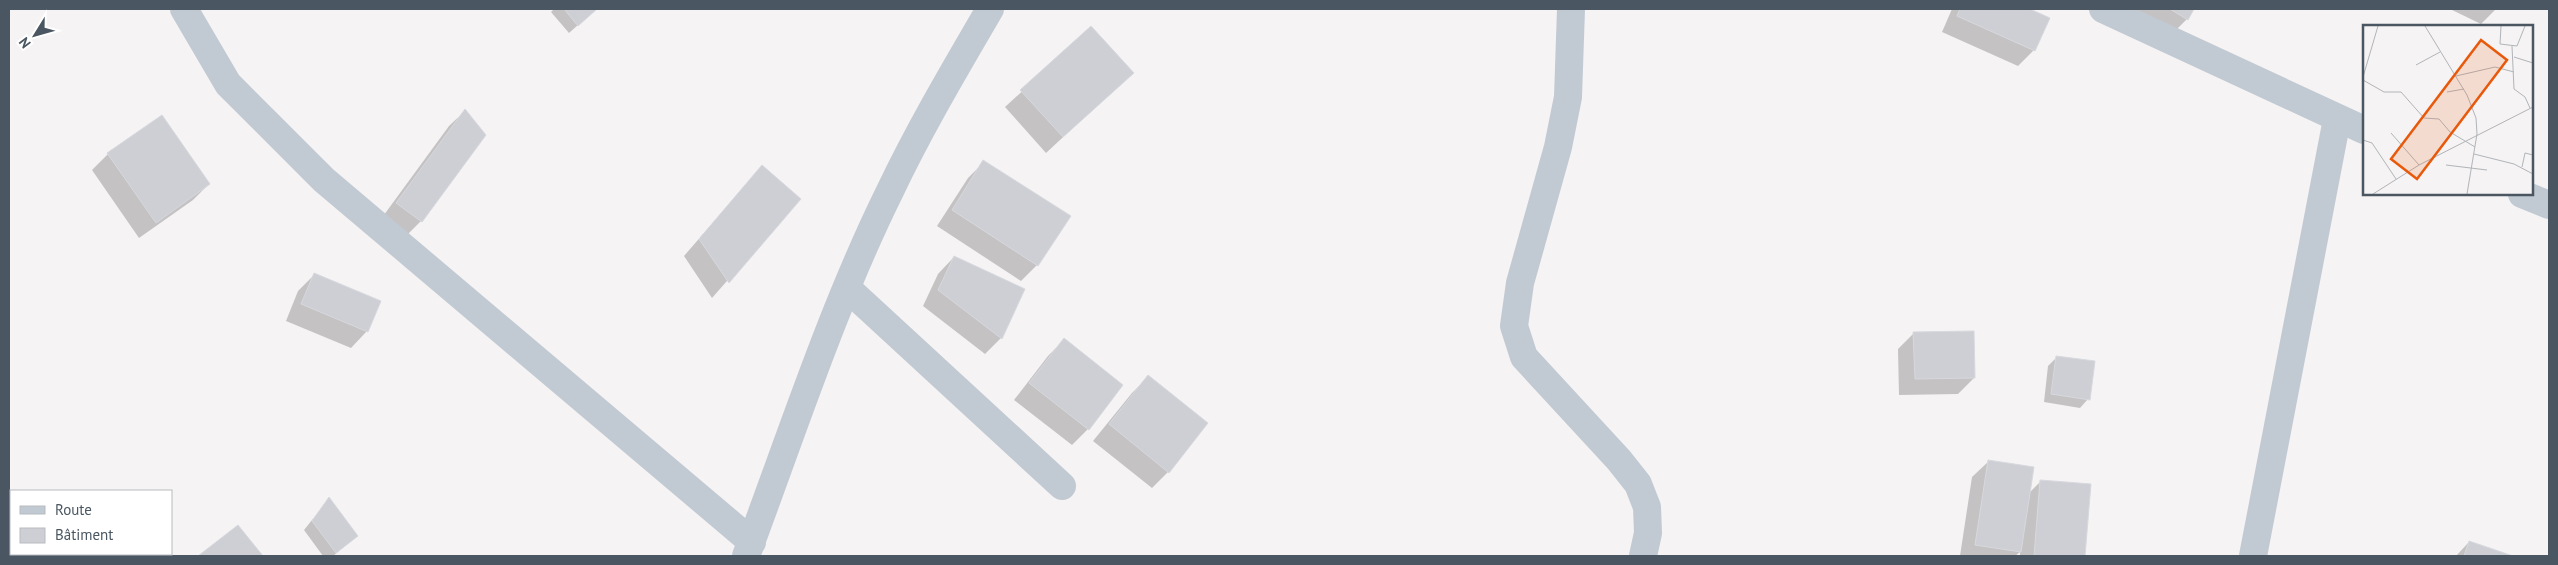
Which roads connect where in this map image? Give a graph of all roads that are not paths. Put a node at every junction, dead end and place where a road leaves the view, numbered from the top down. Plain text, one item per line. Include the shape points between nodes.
1 (184, 9) edge
2 (990, 9) edge
3 (1572, 9) edge
4 (2103, 9) edge
5 (2337, 119) junction
6 (2363, 130) edge
7 (2524, 195) edge
8 (2549, 205) edge
9 (847, 288) junction
10 (1062, 486) dead end
11 (749, 549) edge
12 (1643, 556) edge
13 (2253, 556) edge

1 - 11 street via 228,84 324,180
2 - 9 street via 939,95 889,192
3 - 12 street via 1568,97 1558,148 1520,283 1514,326 1524,357 1620,460 1638,484 1647,507 1648,533
4 - 5 street
5 - 6 street
5 - 13 street
7 - 8 street
9 - 10 street
9 - 11 street

